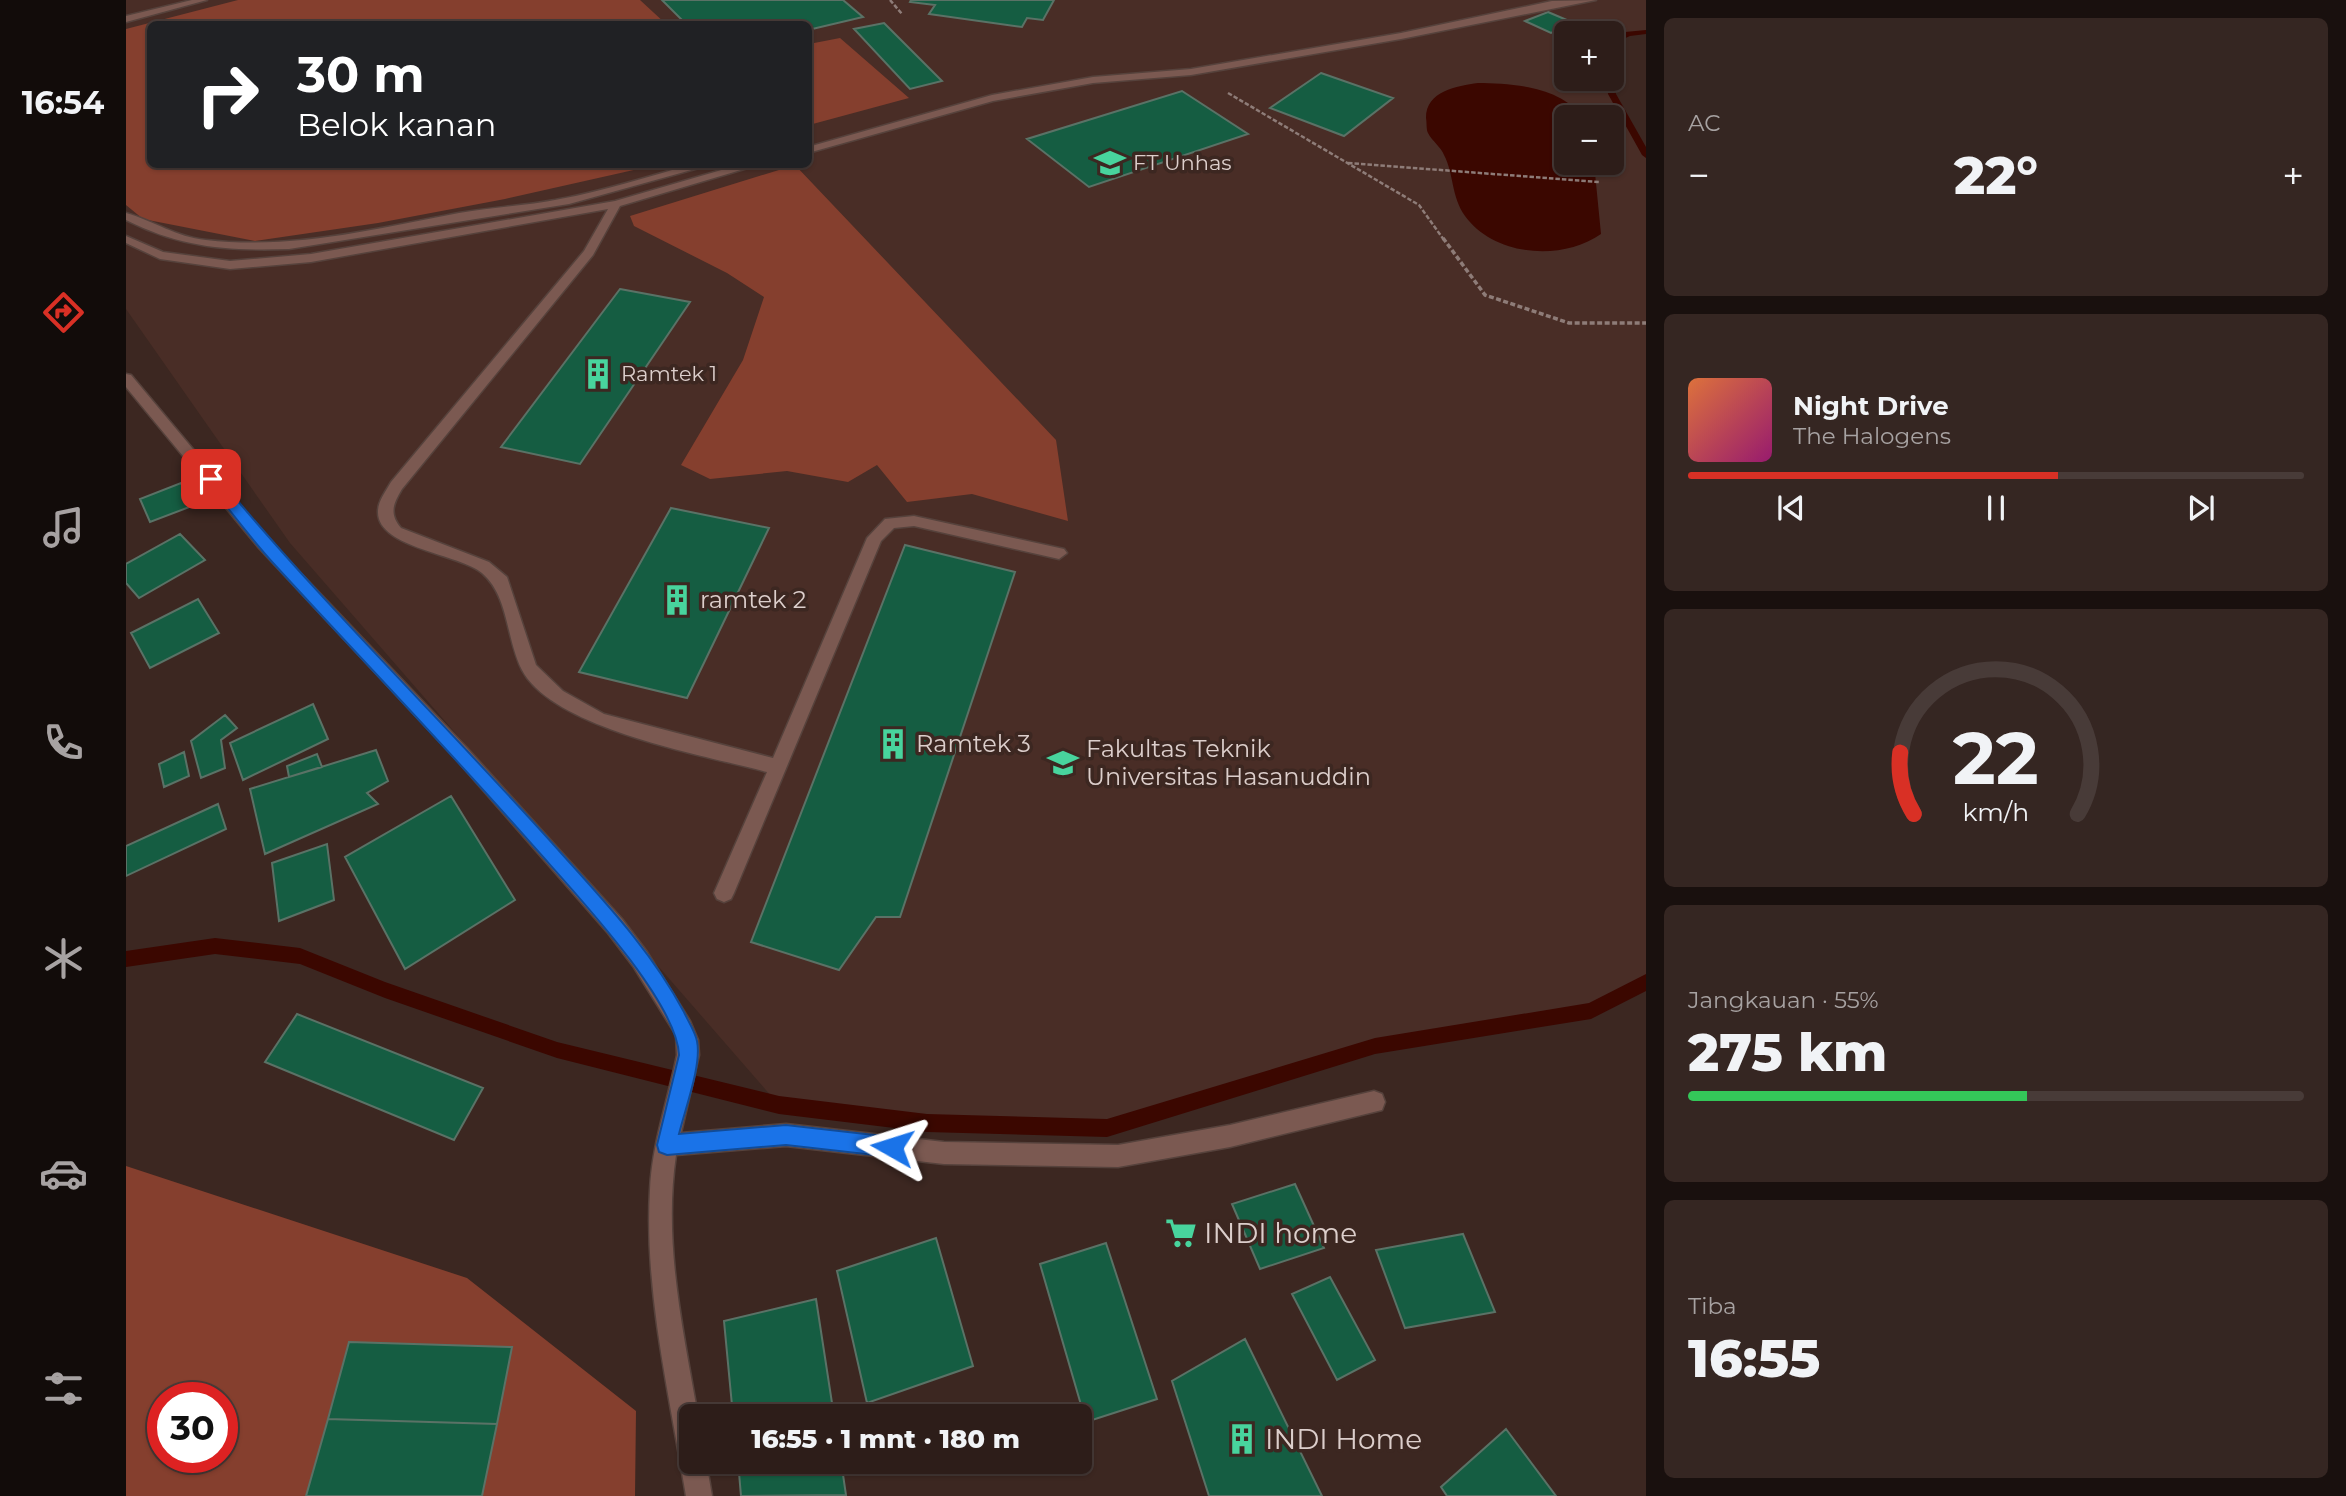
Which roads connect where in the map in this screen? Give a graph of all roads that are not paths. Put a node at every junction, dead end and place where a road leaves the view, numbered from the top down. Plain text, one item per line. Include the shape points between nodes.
1 (203, 0) edge
2 (1521, 0) edge
3 (1592, 0) edge
4 (1551, 2) edge
5 (126, 19) edge
6 (812, 138) edge
7 (812, 149) edge
8 (693, 168) edge
9 (742, 168) edge
10 (617, 204) junction
11 (126, 216) edge
12 (126, 239) edge
13 (126, 378) edge
14 (1059, 552) dead end
15 (777, 767) junction
16 (724, 893) dead end
17 (1374, 1102) dead end
18 (667, 1145) junction
19 (684, 1404) edge
20 (695, 1474) edge
21 (699, 1496) edge

1 - 5 street
2 - 6 street via 1349,37 996,89
3 - 4 street
4 - 7 street via 1401,36 1191,72 1093,80 992,97
8 - 11 street via 568,202 297,245 229,248 188,240
9 - 10 street
10 - 12 street via 311,258 230,265 160,255
10 - 15 street via 589,252 396,486 384,508 385,521 396,533 484,566 501,581 529,668 556,696 600,720
13 - 18 street via 264,544 461,753 615,926 688,1040
14 - 15 street via 914,521 890,523 875,538
15 - 16 street
17 - 18 street via 1230,1136 1118,1156 944,1153 786,1135
18 - 19 street via 661,1192 663,1266
20 - 21 street

